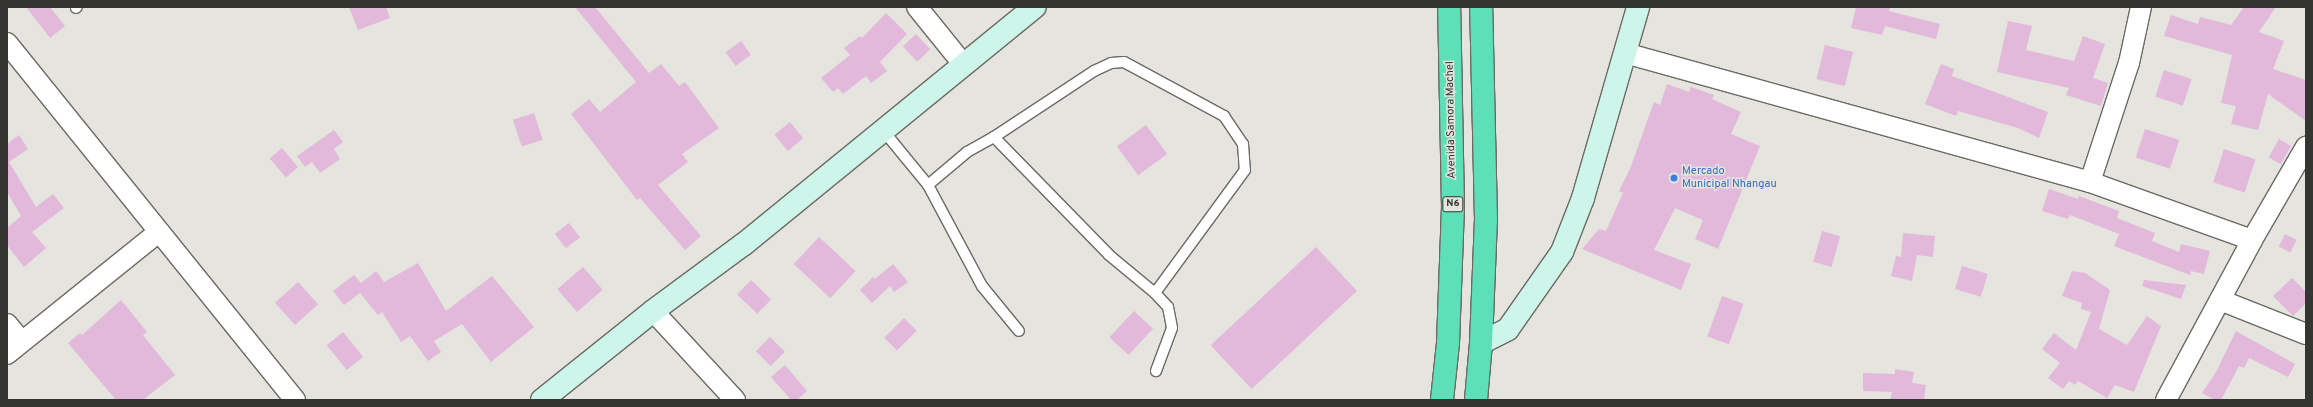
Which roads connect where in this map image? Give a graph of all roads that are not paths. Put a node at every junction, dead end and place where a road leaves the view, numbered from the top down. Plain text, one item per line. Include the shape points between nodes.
1 (917, 7) edge
2 (1035, 7) edge
3 (1448, 7) edge
4 (1481, 7) edge
5 (1638, 7) edge
6 (2141, 7) edge
7 (7, 43) edge
8 (1625, 53) junction
9 (963, 64) junction
10 (882, 129) junction
11 (994, 137) junction
12 (2306, 147) edge
13 (2090, 182) junction
14 (928, 185) junction
15 (159, 232) junction
16 (2252, 240) junction
17 (1155, 293) junction
18 (2220, 300) junction
19 (653, 311) junction
20 (7, 324) edge
21 (1019, 331) dead end
22 (2306, 334) edge
23 (1481, 343) junction
24 (14, 348) edge
25 (1156, 371) dead end
26 (295, 400) edge
27 (542, 400) edge
28 (735, 400) edge
29 (1442, 400) edge
30 (1476, 400) edge
31 (2166, 400) edge

1 - 9 street
2 - 9 street
3 - 29 highway, Avenida Samora Machel / N6 via 1453,206 1448,343
4 - 23 highway via 1486,220
5 - 8 street
6 - 13 street via 2129,63
7 - 15 street
8 - 13 street
8 - 23 street via 1584,198 1562,252 1508,328
9 - 10 street
10 - 14 lane
10 - 19 street via 744,244
11 - 14 lane via 967,152
11 - 17 lane via 1109,255
11 - 17 lane via 1094,71 1111,63 1124,62 1224,116 1243,144 1245,170
12 - 16 street
13 - 16 street
14 - 21 lane via 982,286
15 - 24 street
15 - 26 street
16 - 18 street
17 - 25 lane via 1168,307 1172,328
18 - 22 street
18 - 31 street
19 - 27 street
19 - 28 street
20 - 24 street
23 - 30 highway

